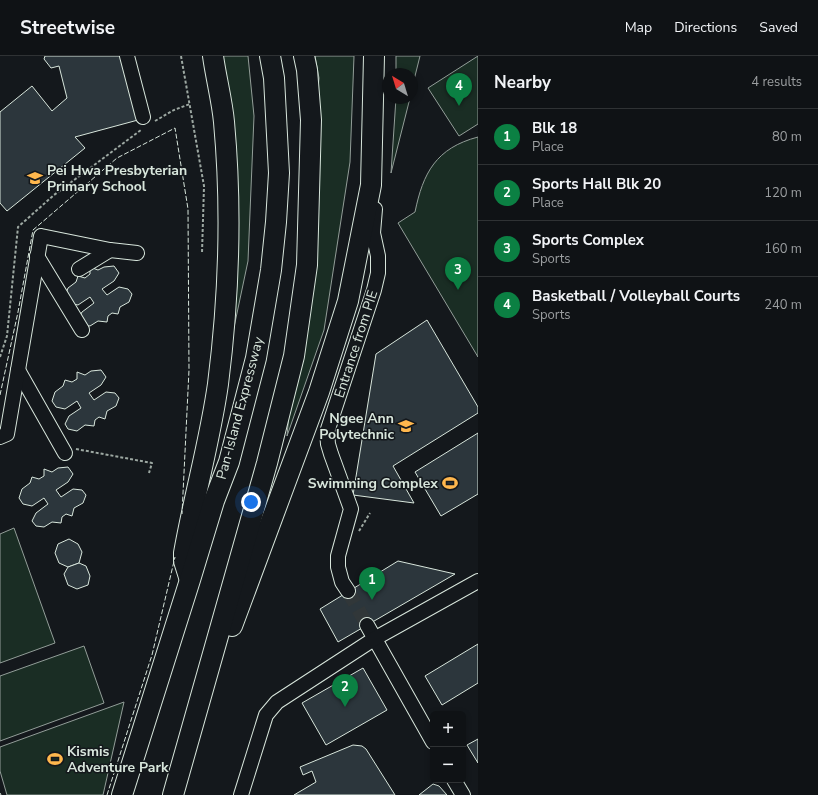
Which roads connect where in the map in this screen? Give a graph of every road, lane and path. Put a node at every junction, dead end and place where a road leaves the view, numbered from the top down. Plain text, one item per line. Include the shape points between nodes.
1 (127, 56) edge
2 (180, 56) edge
3 (213, 56) edge
4 (270, 56) edge
5 (304, 56) edge
6 (374, 56) edge
7 (190, 104) junction
8 (147, 122) junction
9 (371, 185) junction
10 (110, 250) junction
11 (136, 253) dead end
12 (202, 254) dead end
13 (37, 256) junction
14 (79, 269) dead end
15 (82, 330) dead end
16 (0, 357) edge
17 (18, 370) junction
18 (0, 437) edge
19 (66, 453) joint
20 (149, 473) dead end
21 (190, 580) junction
22 (478, 581) edge
23 (348, 592) tunnel mouth
24 (367, 625) tunnel mouth
25 (374, 639) junction
26 (209, 665) junction
27 (430, 737) edge
28 (456, 783) edge
29 (122, 795) edge
30 (173, 795) edge
31 (241, 795) edge
32 (463, 795) edge

1 - 8 lane
2 - 7 path
3 - 21 highway via 224,121 228,199 228,286 218,385 184,553
4 - 21 highway, Pan-Island Expressway via 274,78 278,173 271,270 256,358 229,462 214,501
5 - 26 highway via 311,120 308,265 295,349 267,463
6 - 9 highway
7 - 8 path
7 - 12 path via 204,186
8 - 16 path via 54,195 18,227 7,336
9 - 23 lane, Entrance from PIE via 376,196 373,233 378,256 378,273 327,432 331,454 351,509 338,556 342,582
9 - 26 highway via 348,301 319,392 228,637
10 - 11 lane
10 - 13 lane via 40,236
10 - 14 lane
13 - 15 lane
13 - 17 lane
17 - 18 lane via 7,434
17 - 19 lane
19 - 20 path via 77,449 152,463
21 - 29 highway, Pan-Island Expressway
22 - 25 lane
24 - 25 lane
25 - 27 lane
25 - 31 lane via 277,702 266,716
26 - 30 highway
28 - 32 lane

